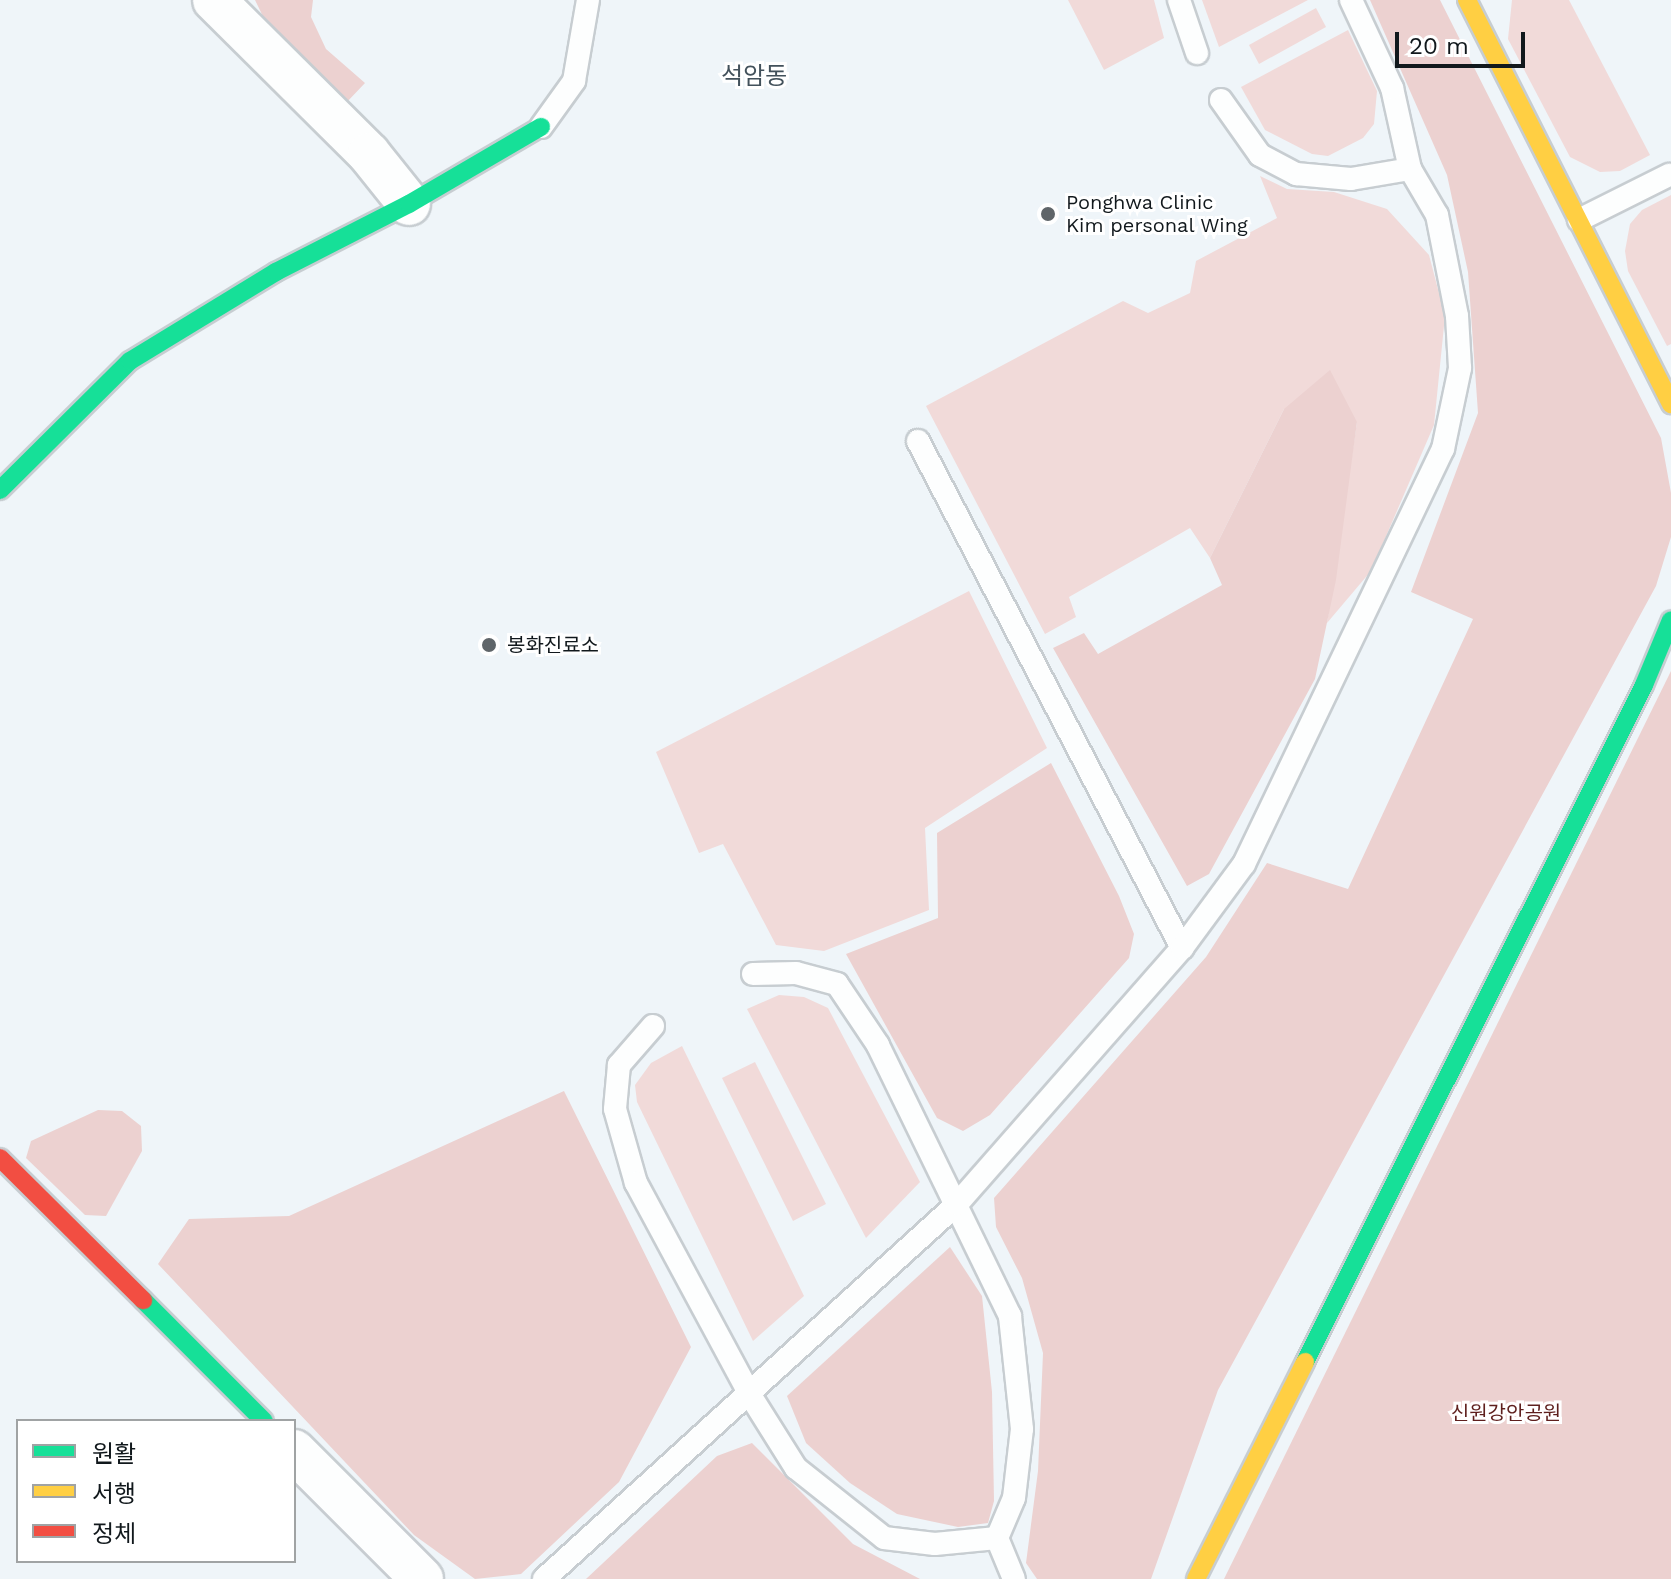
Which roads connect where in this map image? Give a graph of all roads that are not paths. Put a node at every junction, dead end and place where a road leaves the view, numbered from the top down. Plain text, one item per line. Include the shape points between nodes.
1 (214, 0) edge
2 (588, 0) edge
3 (1179, 0) edge
4 (1351, 0) edge
5 (1467, 0) edge
6 (1197, 53) dead end
7 (1221, 100) dead end
8 (541, 127) joint
9 (1410, 169) junction
10 (1669, 175) edge
11 (409, 204) junction
12 (1579, 220) junction
13 (1671, 404) edge
14 (918, 441) dead end
15 (0, 490) edge
16 (1671, 620) edge
17 (1182, 948) junction
18 (753, 974) dead end
19 (653, 1026) dead end
20 (0, 1158) edge
21 (957, 1204) junction
22 (750, 1395) junction
23 (262, 1419) edge
24 (296, 1453) edge
25 (997, 1538) junction
26 (422, 1579) edge
27 (544, 1579) edge
28 (1014, 1579) edge
29 (1196, 1579) edge

1 - 11 street via 369,154
2 - 8 lane via 574,81
3 - 6 lane
4 - 9 lane via 1392,88
5 - 12 street
7 - 9 lane via 1260,155 1296,174 1351,179
8 - 11 street
9 - 17 lane via 1437,215 1457,316 1460,368 1443,449 1244,864
10 - 12 lane
11 - 15 street via 276,272 130,361
12 - 13 street
14 - 17 lane
16 - 29 street via 1644,685
17 - 21 lane
18 - 21 lane via 796,973 837,984 878,1045
19 - 22 lane via 619,1065 615,1109 636,1183
20 - 23 street
21 - 22 lane
21 - 25 lane via 1010,1316 1022,1429 1014,1498
22 - 25 lane via 796,1468 884,1538 935,1544
22 - 27 lane
24 - 26 street
25 - 28 lane

